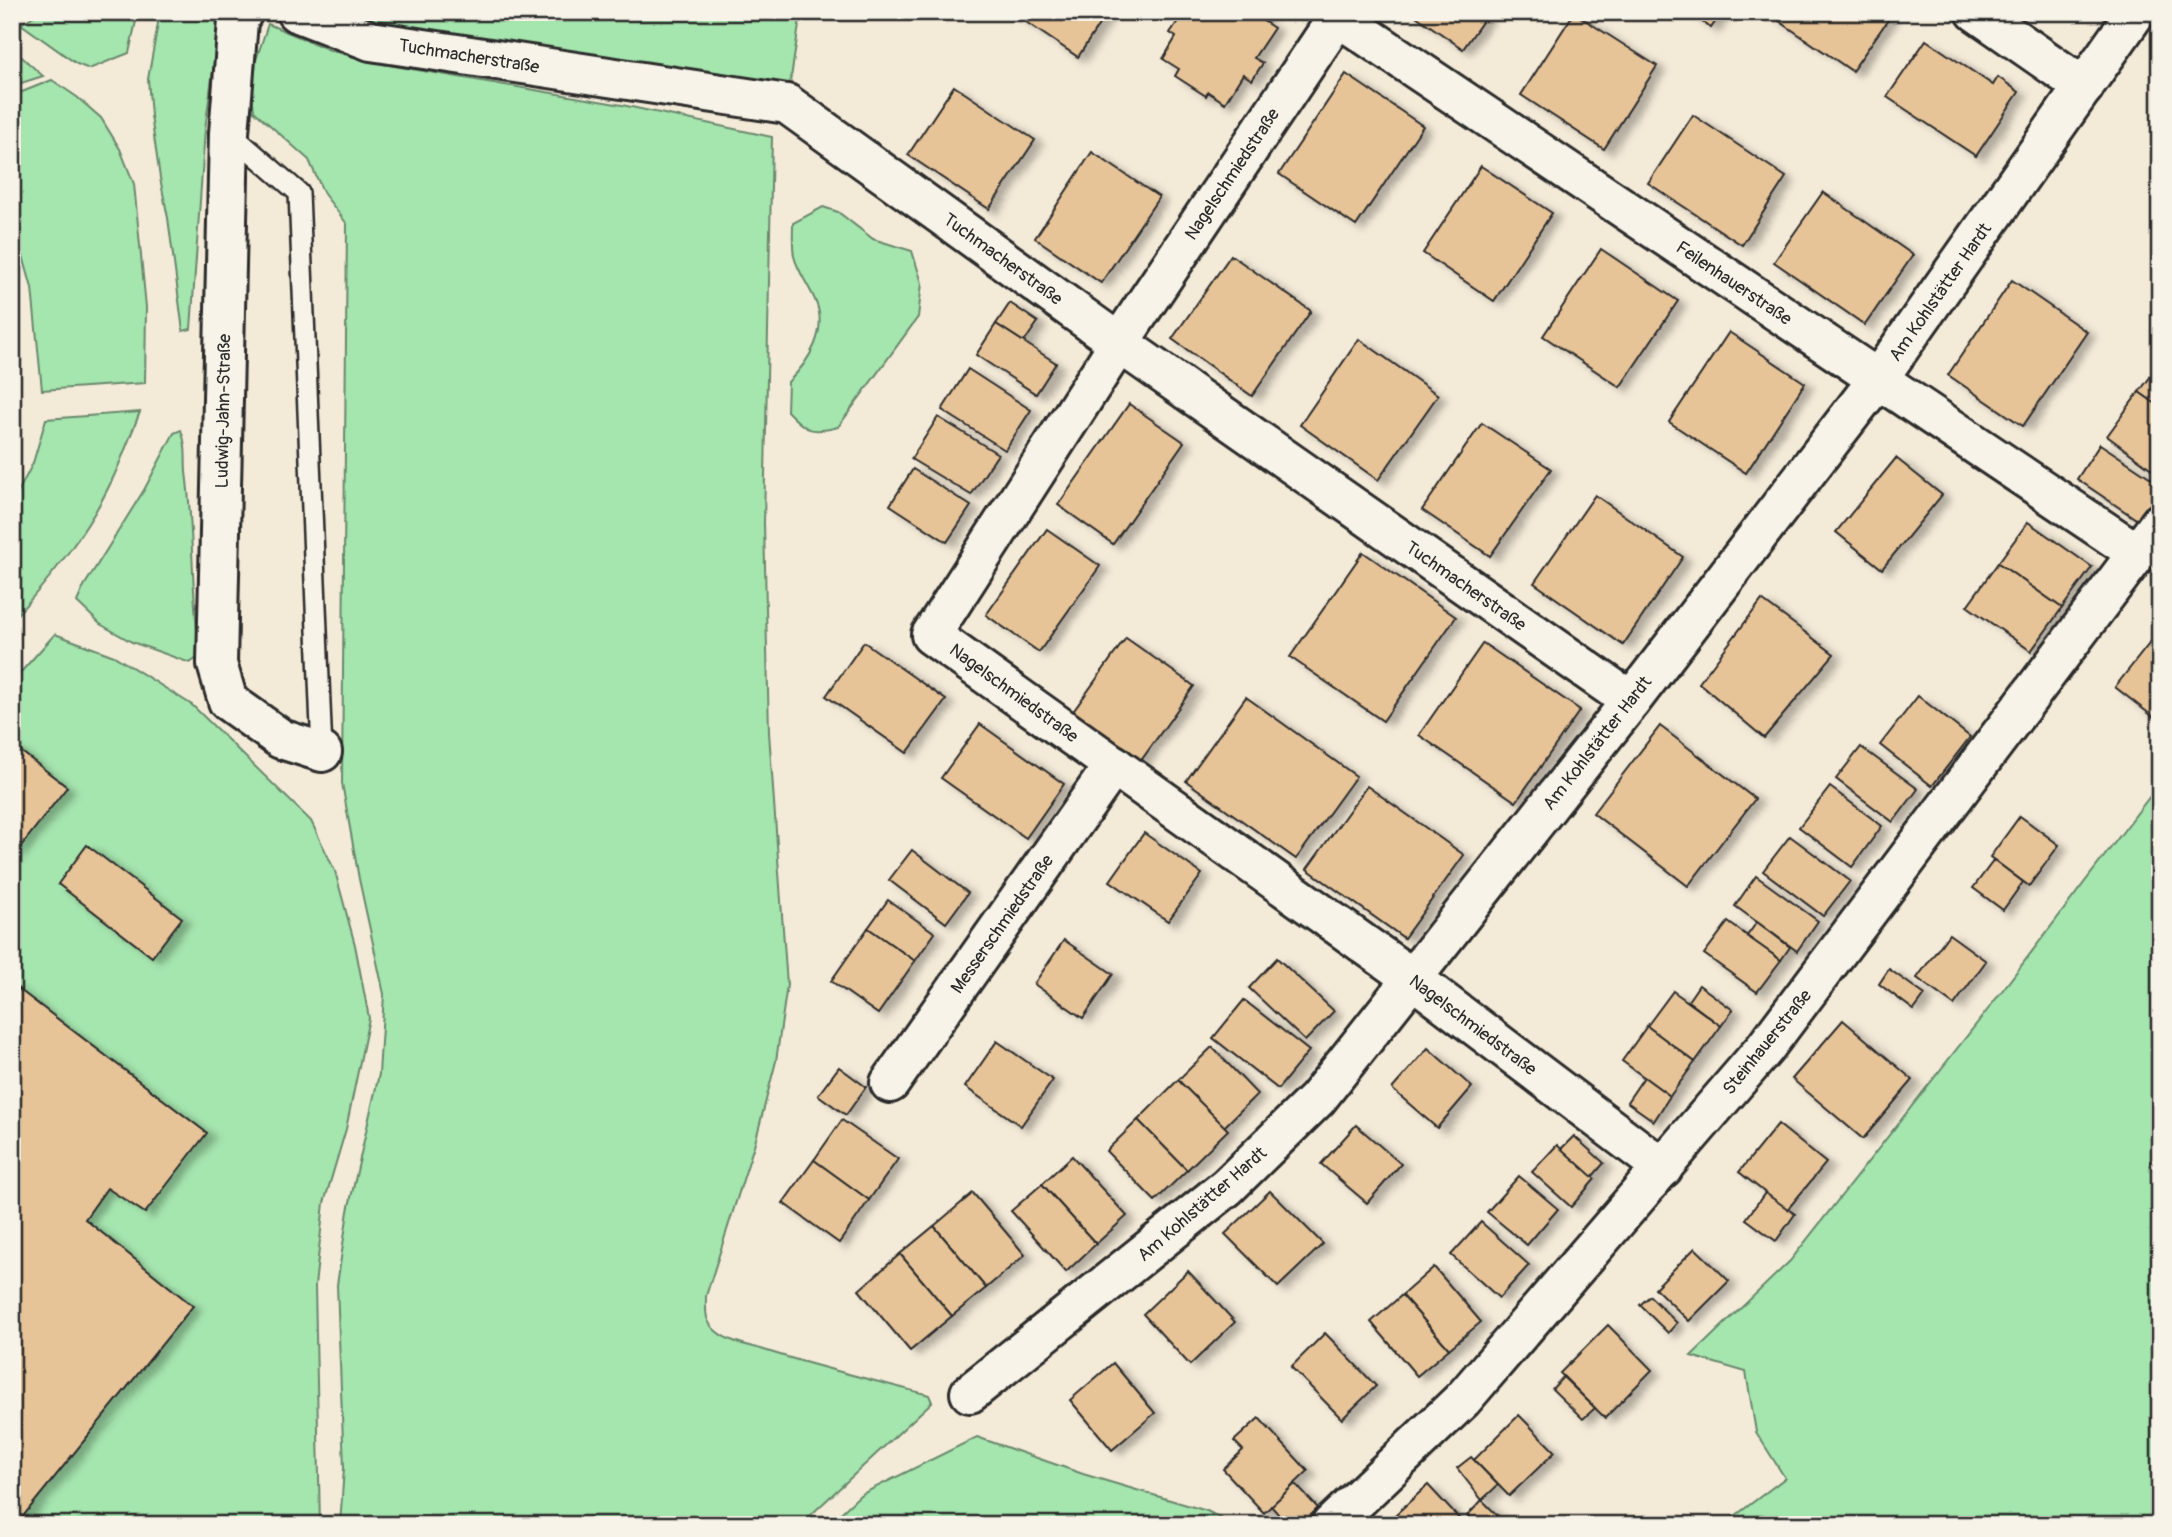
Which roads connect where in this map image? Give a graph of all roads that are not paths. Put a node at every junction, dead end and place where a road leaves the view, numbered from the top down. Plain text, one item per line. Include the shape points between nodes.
1 (243, 12) edge
2 (296, 12) edge
3 (1976, 12) edge
4 (2136, 12) edge
5 (1336, 14) edge
6 (2084, 86) junction
7 (229, 133) junction
8 (1119, 343) junction
9 (1878, 379) junction
10 (2160, 523) edge
11 (2137, 553) junction
12 (1631, 701) junction
13 (322, 751) joint
14 (1114, 765) junction
15 (1413, 979) junction
16 (890, 1083) dead end
17 (1662, 1168) junction
18 (970, 1394) dead end
19 (1331, 1525) edge

1 - 7 street, Ludwig-Jahn-Straße via 238,21
2 - 8 street, Tuchmacherstraße via 370,41 787,104
3 - 6 street
4 - 6 street, Am Kohlstätter Hardt
5 - 8 street, Nagelschmiedstraße
5 - 9 street, Feilenhauerstraße
6 - 9 street, Am Kohlstätter Hardt
7 - 13 lane via 299,194
7 - 13 street, Ludwig-Jahn-Straße via 217,664 228,701 281,739
8 - 12 street, Tuchmacherstraße
8 - 14 street, Nagelschmiedstraße via 931,635
9 - 11 street, Feilenhauerstraße
9 - 12 street, Am Kohlstätter Hardt
10 - 11 street, Steinhauerstraße
11 - 17 street, Steinhauerstraße via 1765,1048
12 - 15 street, Am Kohlstätter Hardt
14 - 15 street, Nagelschmiedstraße
14 - 16 street, Messerschmiedstraße
15 - 17 street, Nagelschmiedstraße
15 - 18 street, Am Kohlstätter Hardt via 1317,1099 1227,1187
17 - 19 street, Steinhauerstraße via 1463,1399

